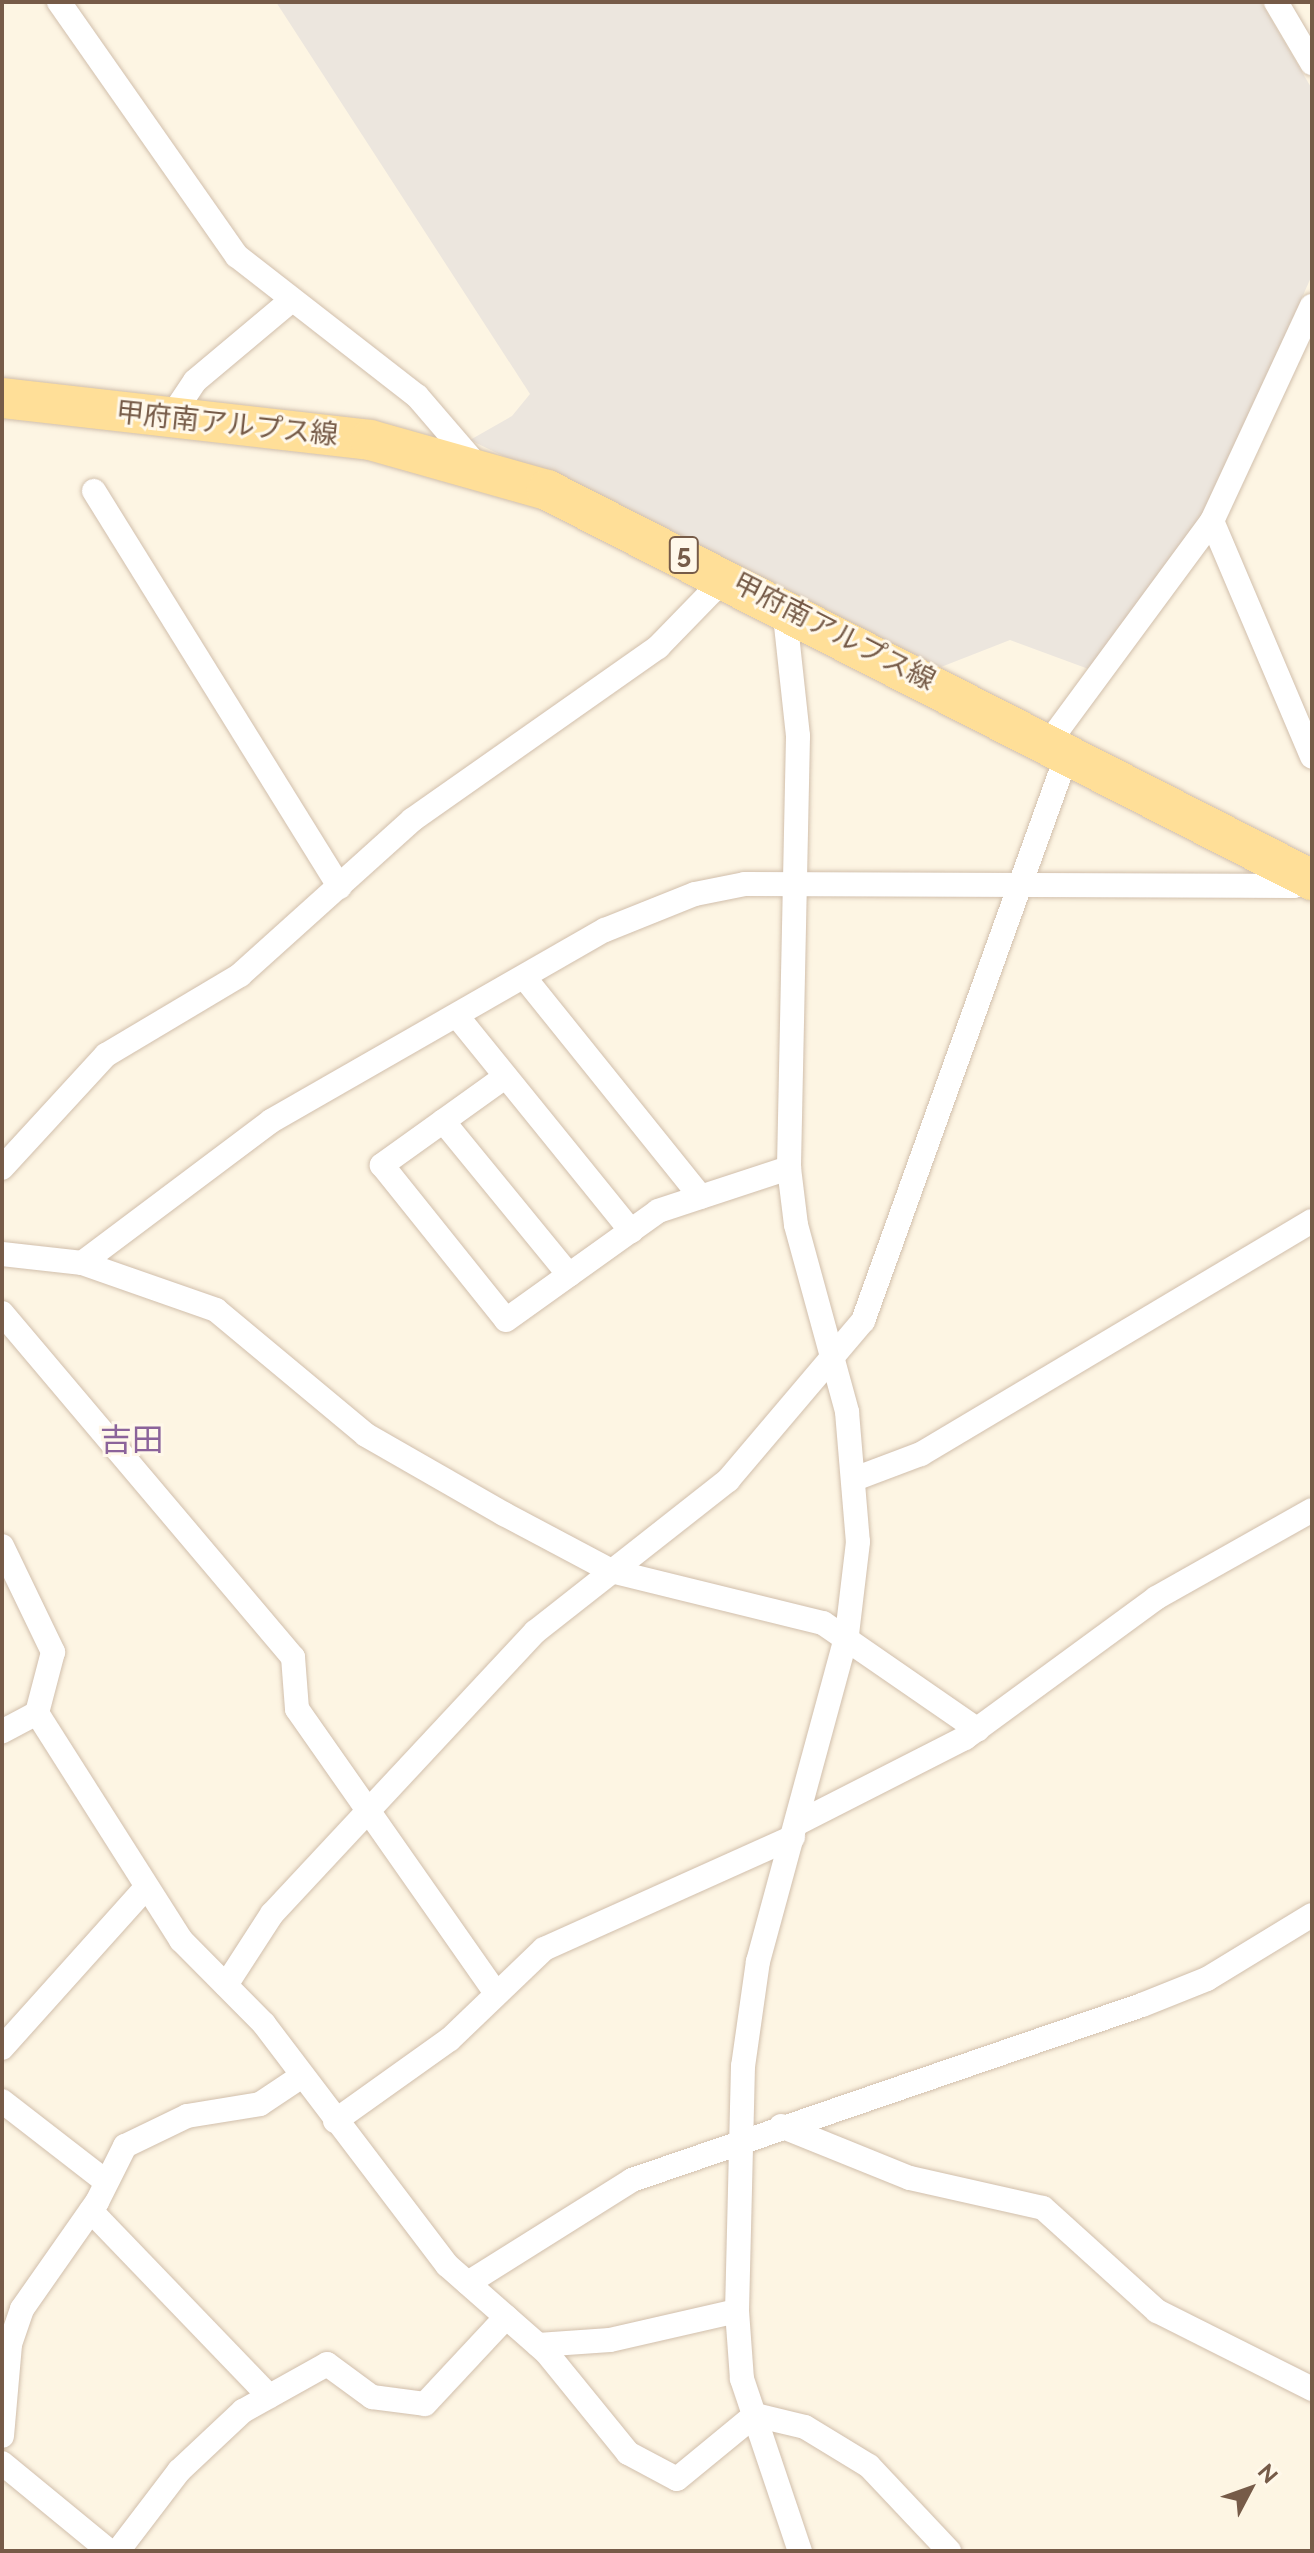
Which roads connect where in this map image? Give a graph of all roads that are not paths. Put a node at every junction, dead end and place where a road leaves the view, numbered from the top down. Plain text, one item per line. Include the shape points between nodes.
1 (59, 2) edge
2 (1276, 2) edge
3 (1312, 63) edge
4 (289, 302) junction
5 (1312, 306) edge
6 (2, 398) edge
7 (171, 417) junction
8 (478, 467) junction
9 (94, 491) dead end
10 (1212, 521) junction
11 (726, 577) junction
12 (784, 607) junction
13 (1059, 747) junction
14 (1312, 757) edge
15 (1307, 878) edge
16 (797, 884) junction
17 (1021, 884) junction
18 (340, 887) junction
19 (524, 977) junction
20 (457, 1016) junction
21 (502, 1079) junction
22 (443, 1121) junction
23 (2, 1168) edge
24 (789, 1168) junction
25 (701, 1197) junction
26 (1312, 1221) edge
27 (631, 1231) junction
28 (2, 1254) edge
29 (82, 1263) junction
30 (569, 1275) junction
31 (2, 1313) edge
32 (832, 1355) junction
33 (857, 1478) junction
34 (1312, 1510) edge
35 (2, 1546) edge
36 (611, 1571) junction
37 (847, 1634) junction
38 (37, 1713) junction
39 (978, 1730) junction
40 (2, 1732) edge
41 (367, 1810) junction
42 (795, 1831) junction
43 (143, 1891) junction
44 (1312, 1915) edge
45 (226, 1985) junction
46 (495, 1992) junction
47 (2, 2048) edge
48 (302, 2076) junction
49 (2, 2101) edge
50 (335, 2121) junction
51 (781, 2126) junction
52 (744, 2137) junction
53 (105, 2181) junction
54 (91, 2211) junction
55 (468, 2283) junction
56 (737, 2311) junction
57 (506, 2317) junction
58 (6, 2343) edge
59 (538, 2345) junction
60 (1312, 2389) edge
61 (269, 2396) junction
62 (755, 2415) junction
63 (2, 2436) edge
64 (2, 2463) edge
65 (109, 2551) edge
66 (118, 2551) edge
67 (800, 2551) edge
68 (949, 2551) edge

1 - 4 street via 237,256
2 - 3 street
4 - 7 street via 195,381
4 - 8 street via 417,396
5 - 10 street
6 - 7 main road, 甲府南アルプス線 / 5
7 - 8 main road, 甲府南アルプス線 / 5 via 370,440
8 - 11 main road, 甲府南アルプス線 / 5 via 592,508
9 - 18 street
10 - 13 street
10 - 14 street
11 - 12 main road, 甲府南アルプス線 / 5
11 - 18 street via 658,647 412,820
12 - 13 main road, 甲府南アルプス線 / 5
12 - 16 street via 798,736
13 - 15 main road, 甲府南アルプス線 / 5
13 - 17 street
15 - 17 street via 1294,886
16 - 17 street
16 - 19 street via 695,894 605,930
16 - 24 street
17 - 32 street via 863,1321
18 - 23 street via 240,975 106,1055
19 - 20 street
19 - 25 street
20 - 21 street
20 - 29 street via 271,1121
21 - 22 street
21 - 27 street
22 - 30 street
22 - 30 street via 382,1165 506,1320
24 - 25 street
24 - 32 street via 796,1225
25 - 27 street via 658,1211
26 - 33 street via 921,1454
27 - 30 street
28 - 29 street
29 - 36 street via 216,1310 366,1435
31 - 41 street via 293,1657 297,1709
32 - 33 street
32 - 36 street via 756,1452
33 - 37 street
34 - 39 street via 1156,1598
35 - 38 street via 53,1652
36 - 37 street via 797,1614
36 - 41 street via 535,1632
37 - 39 street
37 - 42 street
38 - 40 street
38 - 43 street
39 - 42 street
41 - 45 street via 272,1914
41 - 46 street
42 - 46 street via 544,1949
42 - 52 street via 747,2019
43 - 45 street
43 - 47 street
44 - 51 street via 1207,1979 1142,2005
45 - 48 street
46 - 50 street via 450,2039
48 - 50 street
48 - 53 street via 260,2104 142,2133
49 - 53 street
50 - 55 street via 388,2195
51 - 52 street
51 - 60 street via 910,2178 1043,2208 1157,2311
52 - 55 street via 632,2180
52 - 56 street
53 - 54 street
54 - 58 street via 22,2309
54 - 61 street
55 - 57 street
56 - 59 street via 610,2340
56 - 62 street via 742,2379
57 - 59 street
57 - 61 street via 425,2404 372,2397 327,2364
58 - 63 street
59 - 62 street via 628,2453 677,2479
61 - 66 street via 214,2432
62 - 67 street
62 - 68 street via 838,2443
64 - 65 street

